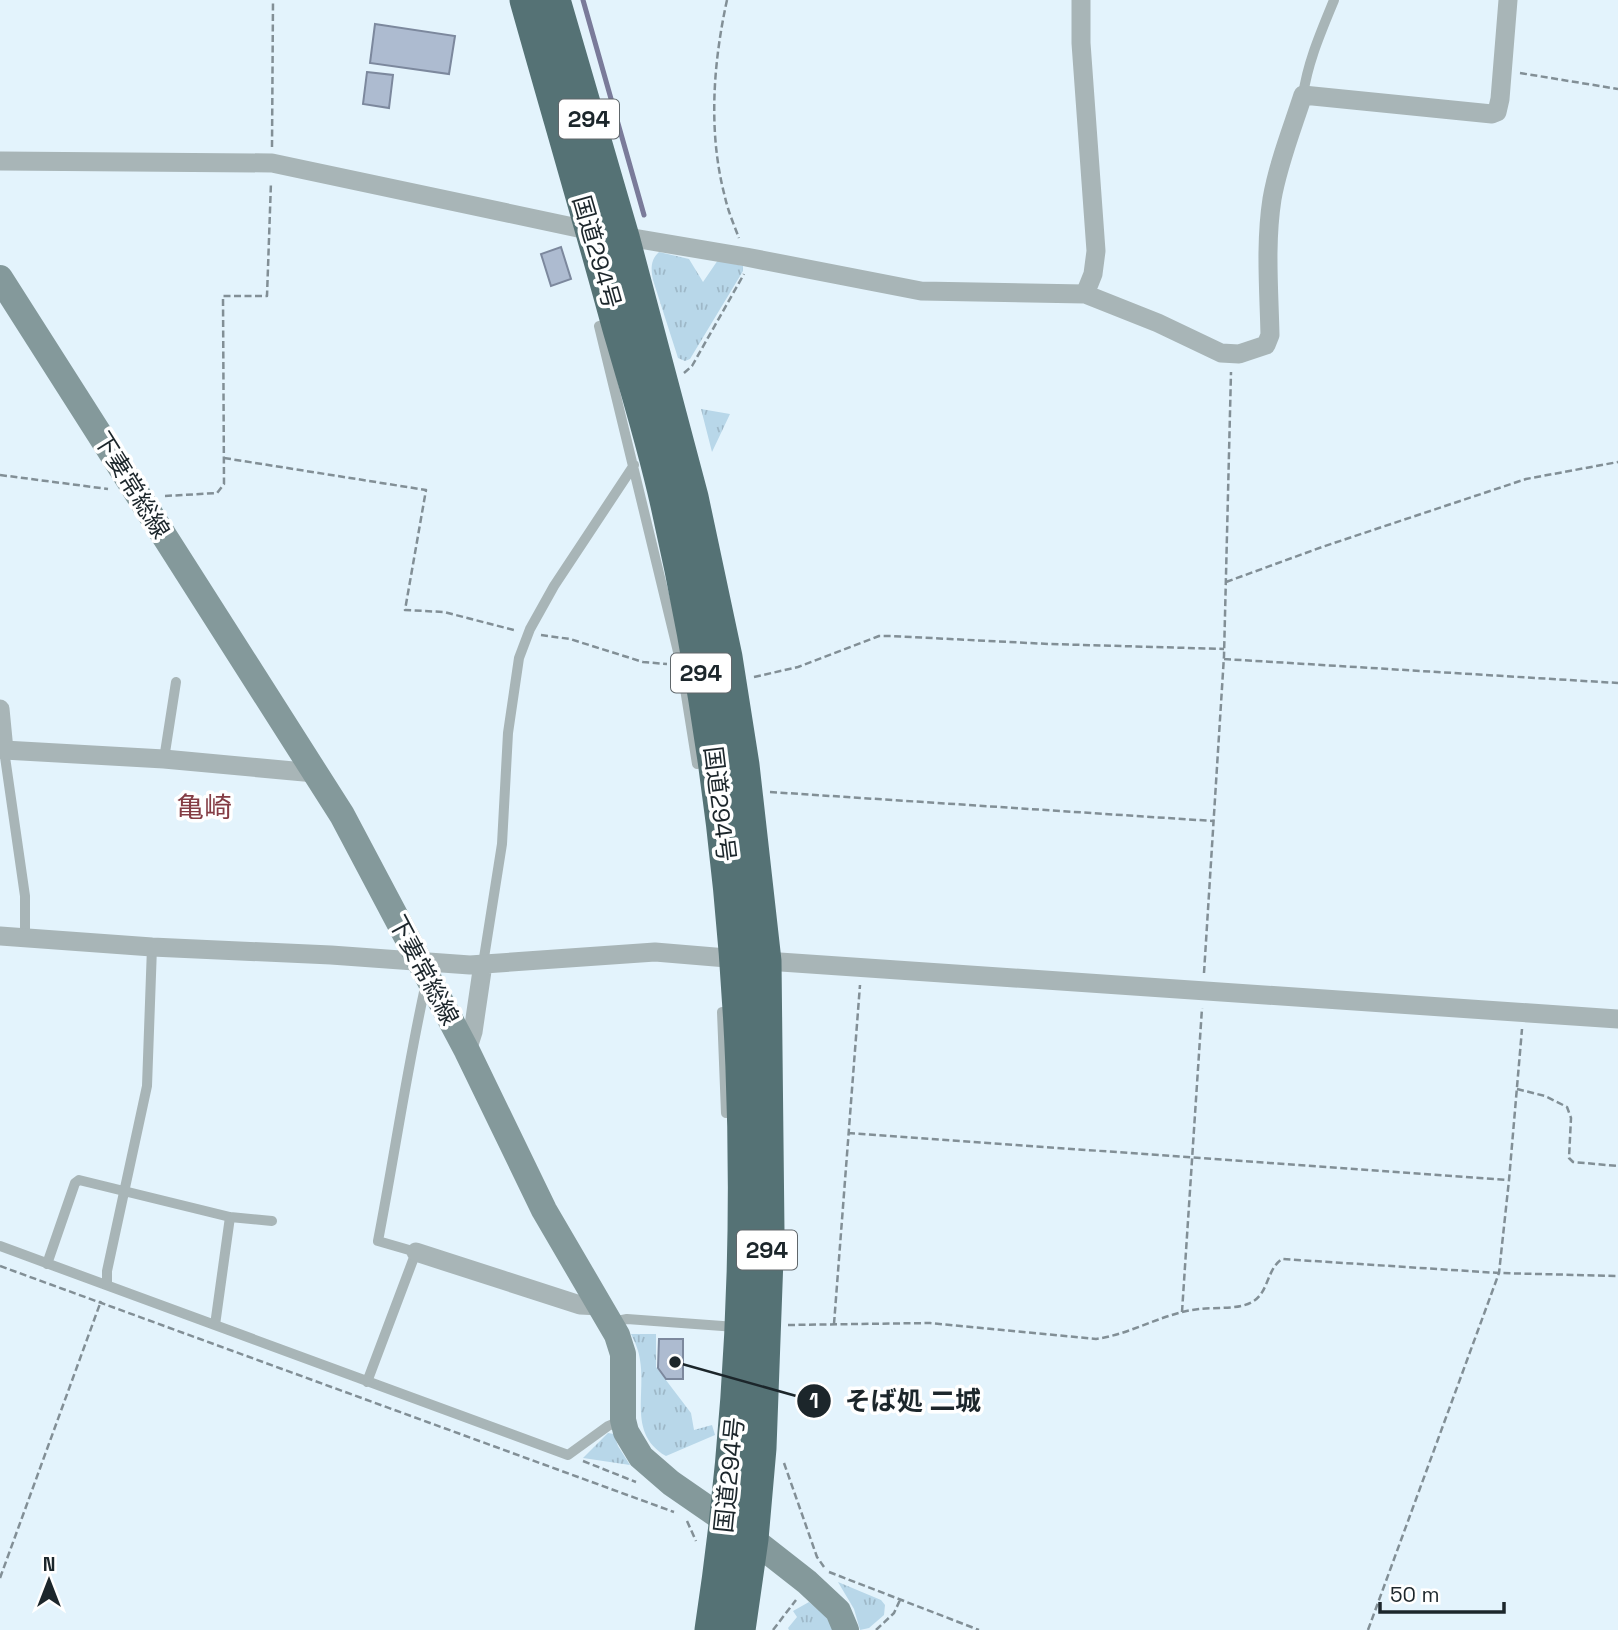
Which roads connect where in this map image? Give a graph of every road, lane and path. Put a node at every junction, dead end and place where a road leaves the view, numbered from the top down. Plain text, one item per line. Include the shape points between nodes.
1 (273, 0) edge
2 (527, 0) edge
3 (554, 0) edge
4 (727, 0) edge
5 (1081, 0) edge
6 (1334, 0) edge
7 (1508, 0) edge
8 (1503, 70) junction
9 (1618, 89) edge
10 (1303, 96) junction
11 (0, 161) edge
12 (271, 163) junction
13 (608, 234) junction
14 (749, 258) junction
15 (0, 278) edge
16 (1085, 294) junction
17 (617, 321) junction
18 (1232, 355) junction
19 (679, 377) dead end
20 (223, 458) junction
21 (1618, 462) edge
22 (634, 465) junction
23 (0, 474) edge
24 (139, 496) junction
25 (1226, 582) junction
26 (528, 634) junction
27 (1224, 649) junction
28 (1224, 659) junction
29 (681, 664) junction
30 (748, 679) dead end
31 (176, 682) dead end
32 (1618, 683) edge
33 (0, 709) edge
34 (4, 750) junction
35 (164, 760) junction
36 (698, 771) dead end
37 (315, 773) junction
38 (763, 791) dead end
39 (1213, 821) junction
40 (0, 936) edge
41 (25, 937) junction
42 (152, 947) junction
43 (732, 959) junction
44 (483, 964) junction
45 (861, 968) junction
46 (426, 972) junction
47 (1203, 990) junction
48 (722, 998) dead end
49 (1524, 1012) junction
50 (1618, 1019) edge
51 (467, 1051) junction
52 (1517, 1088) junction
53 (727, 1118) dead end
54 (848, 1133) junction
55 (1191, 1157) junction
56 (1618, 1166) edge
57 (1509, 1180) junction
58 (124, 1192) junction
59 (230, 1217) junction
60 (271, 1220) dead end
61 (0, 1246) edge
62 (415, 1252) junction
63 (47, 1264) junction
64 (0, 1266) edge
65 (1499, 1273) junction
66 (1618, 1276) edge
67 (107, 1285) junction
68 (101, 1303) junction
69 (1182, 1312) junction
70 (605, 1314) junction
71 (730, 1323) junction
72 (834, 1324) junction
73 (215, 1325) junction
74 (785, 1325) dead end
75 (367, 1382) junction
76 (623, 1420) junction
77 (568, 1455) junction
78 (781, 1455) dead end
79 (638, 1483) dead end
80 (674, 1506) dead end
81 (739, 1530) junction
82 (0, 1578) edge
83 (900, 1599) junction
84 (794, 1601) dead end
85 (710, 1630) edge
86 (739, 1630) edge
87 (773, 1630) edge
88 (846, 1630) edge
89 (876, 1630) edge
90 (979, 1630) edge
91 (1368, 1630) edge

1 - 12 path
2 - 13 highway, 国道294号 / 294
3 - 13 highway, 国道294号 / 294
4 - 14 path via 714,120 725,199
5 - 16 street via 1096,251
6 - 10 lane via 1314,48
7 - 8 street
8 - 9 path
8 - 10 street via 1498,108 1492,114
10 - 18 street via 1278,173 1268,227 1269,342
11 - 12 street
12 - 13 street
12 - 20 path via 267,296 223,296
13 - 14 street
13 - 17 highway, 国道294号 / 294
13 - 43 highway, 国道294号 / 294 via 692,497 721,631 743,765
14 - 16 street via 921,291
14 - 19 path via 691,366
15 - 24 main road, 下妻常総線
16 - 18 street
17 - 22 lane via 599,326
17 - 43 highway, 国道294号 / 294 via 667,502 699,662 717,775
18 - 25 path
20 - 24 path via 224,484 217,493
20 - 26 path via 426,490 405,610 444,612
21 - 25 path via 1526,480
22 - 26 lane
22 - 29 lane
23 - 24 path
24 - 37 main road, 下妻常総線
25 - 27 path
26 - 29 path via 570,639 643,662
26 - 44 lane via 519,658 508,733 502,844
27 - 28 path
27 - 30 path via 879,636 798,667
28 - 32 path
28 - 39 path
29 - 36 lane
31 - 35 lane
33 - 34 street
34 - 35 street
34 - 41 lane via 25,895
35 - 37 street
37 - 46 main road, 下妻常総線
38 - 39 path
39 - 47 path
40 - 41 street
41 - 42 street
42 - 46 street via 331,955
42 - 58 lane via 147,1086
43 - 44 street via 654,952
43 - 45 street
43 - 71 highway, 国道294号 / 294 via 745,1126 745,1231
43 - 81 highway, 国道294号 / 294 via 768,1231 760,1448
44 - 46 street
44 - 51 street
45 - 47 street
45 - 54 path
46 - 51 main road, 下妻常総線
46 - 62 lane via 378,1241
47 - 49 street
47 - 55 path
48 - 53 lane
49 - 50 street
49 - 52 path
51 - 70 main road, 下妻常総線 via 544,1210
52 - 56 path via 1567,1107 1571,1118 1569,1158 1573,1162
52 - 57 path
54 - 55 path
54 - 72 path
55 - 57 path
55 - 69 path
57 - 65 path
58 - 59 lane
58 - 63 lane via 79,1180 75,1183
58 - 67 lane
59 - 60 lane
59 - 73 lane
61 - 63 lane
62 - 70 street
62 - 75 lane
63 - 67 lane
64 - 68 path
65 - 66 path
65 - 69 path via 1282,1259 1270,1270 1262,1293 1248,1304
65 - 91 path
67 - 68 path
67 - 73 lane
68 - 80 path via 684,1515
68 - 82 path
69 - 72 path via 1096,1339 930,1324
70 - 71 lane
70 - 76 main road, 下妻常総線 via 623,1354
71 - 81 highway, 国道294号 / 294
72 - 74 path
73 - 75 lane
75 - 77 lane
76 - 77 lane
76 - 81 main road, 下妻常総線 via 641,1457
77 - 79 path
78 - 83 path via 817,1557 827,1571
81 - 85 highway, 国道294号 / 294
81 - 86 highway, 国道294号 / 294
81 - 88 main road, 下妻常総線 via 831,1603
83 - 89 path via 894,1613
83 - 90 path
84 - 87 path

